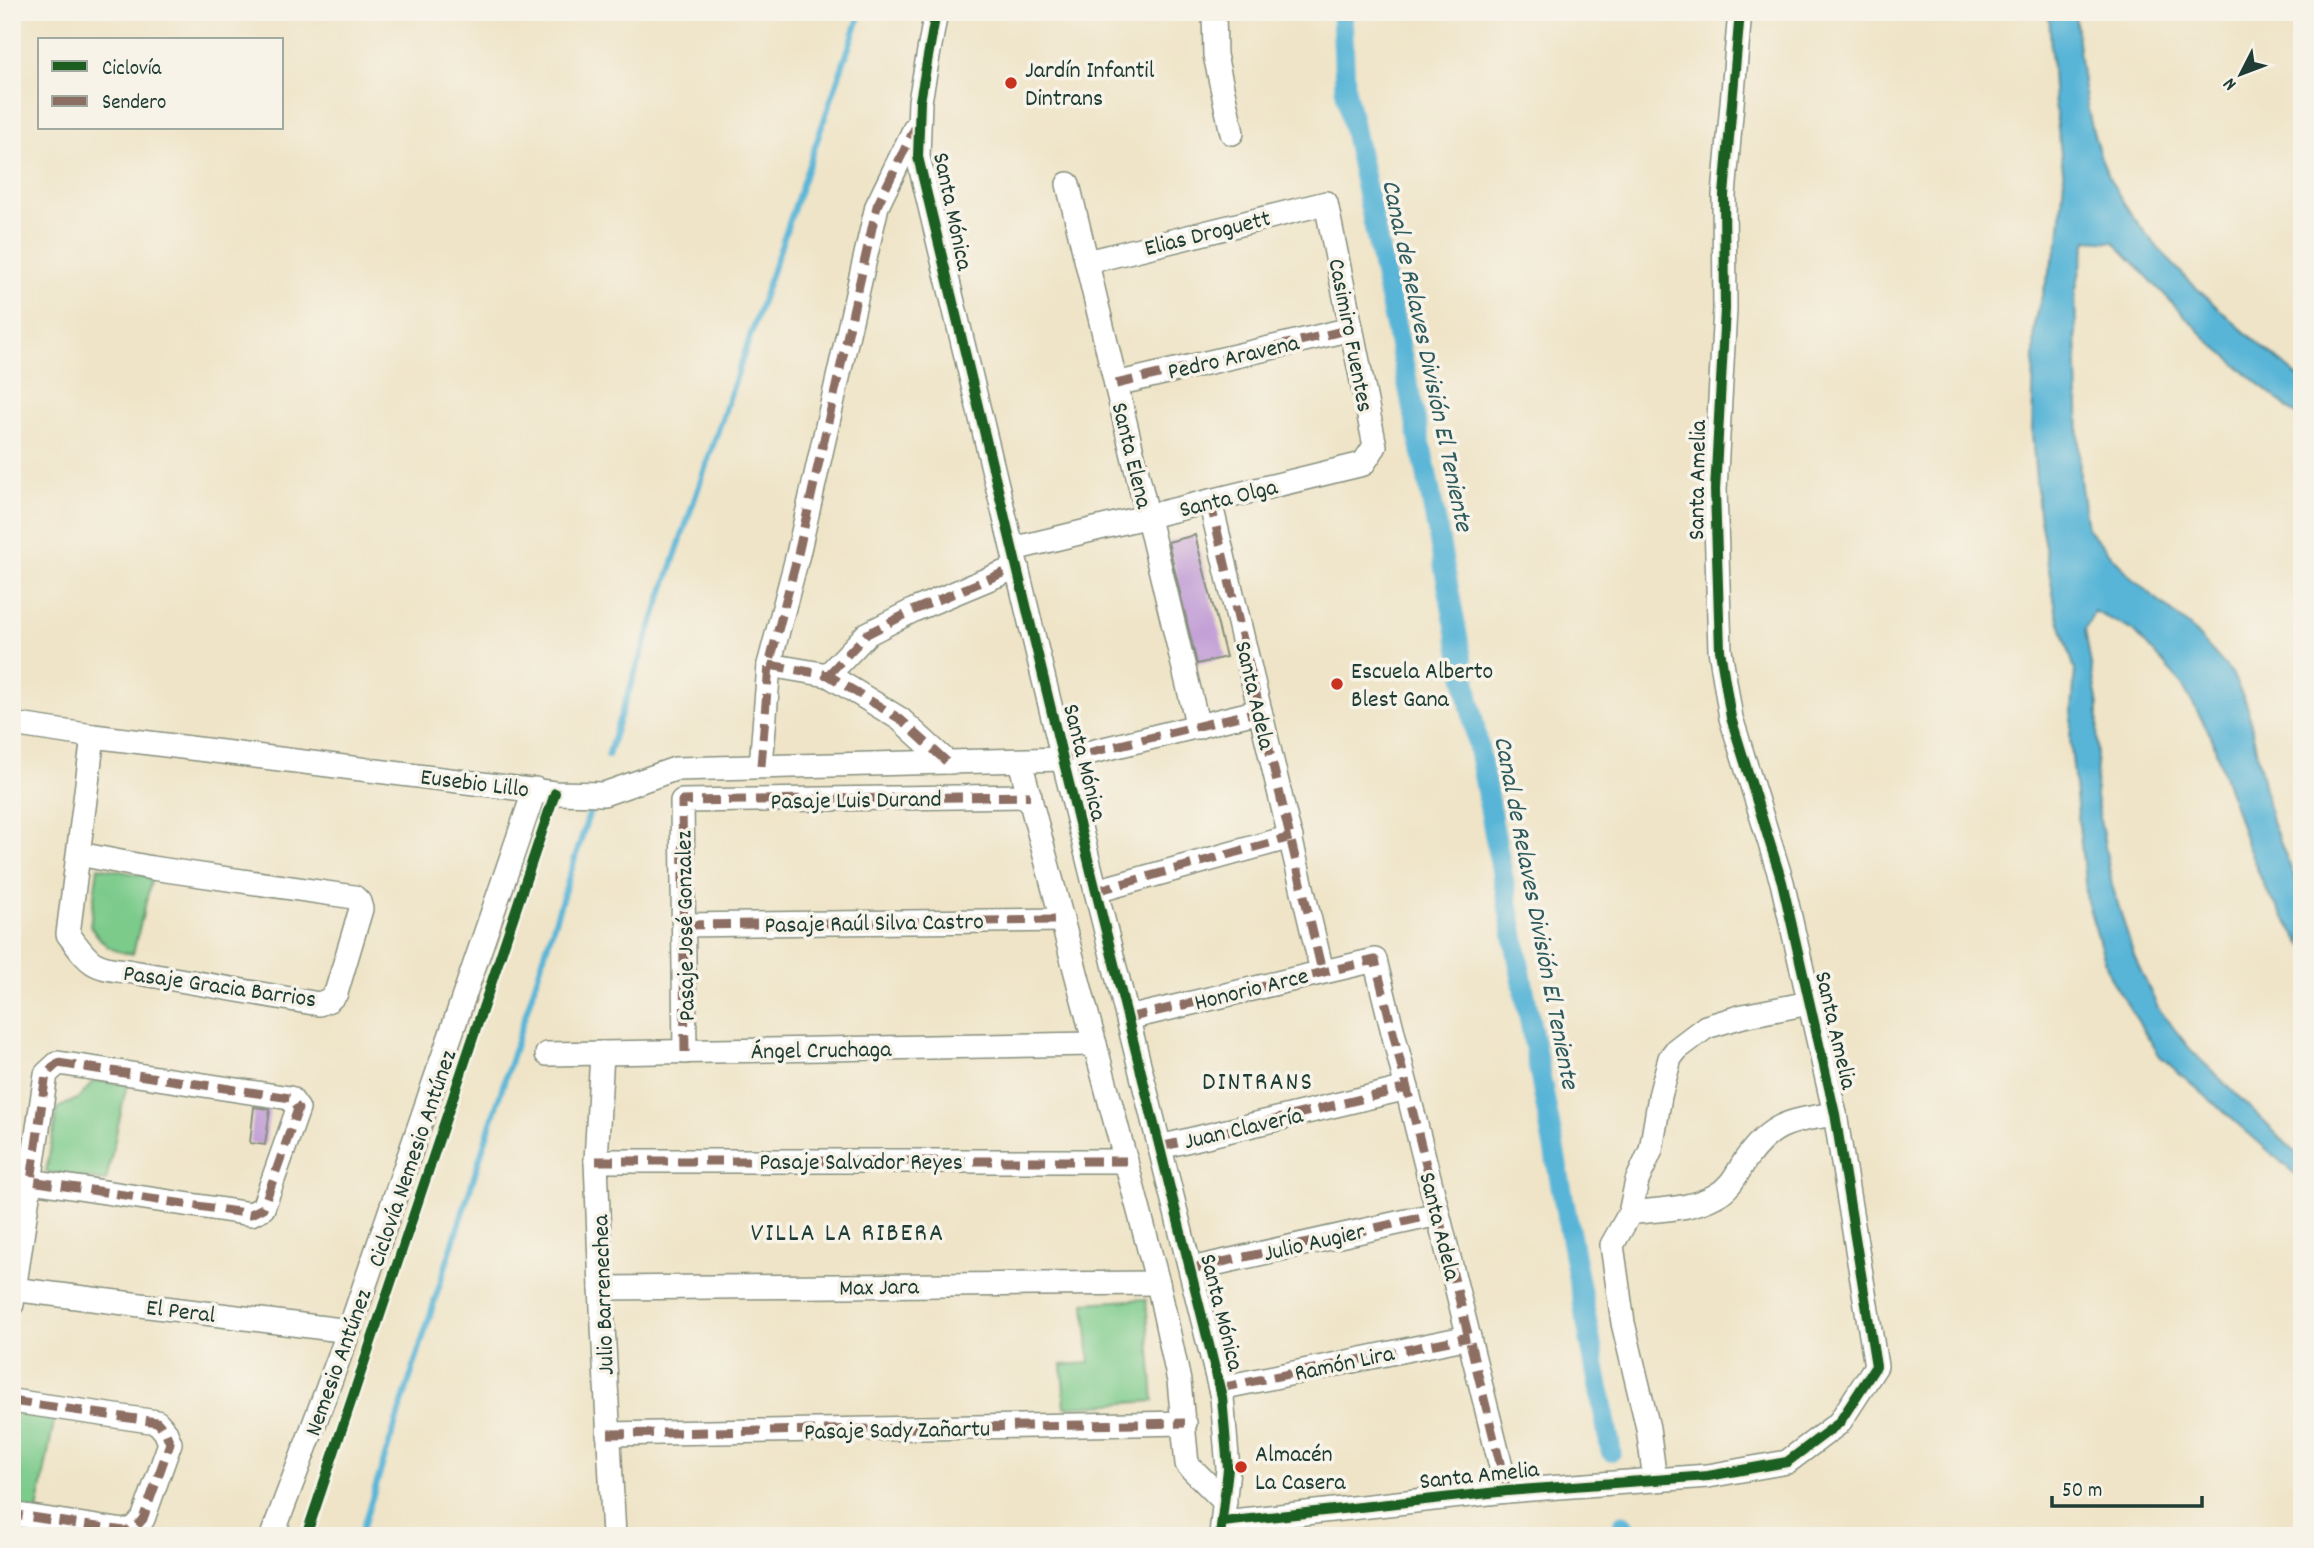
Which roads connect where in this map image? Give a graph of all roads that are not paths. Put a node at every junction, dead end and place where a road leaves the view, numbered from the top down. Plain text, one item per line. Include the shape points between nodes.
1 (936, 12) edge
2 (1214, 12) edge
3 (1740, 12) edge
4 (919, 119) junction
5 (1232, 133) dead end
6 (1068, 184) dead end
7 (1326, 202) joint
8 (1087, 262) junction
9 (1350, 329) junction
10 (1116, 384) junction
11 (1363, 464) joint
12 (1210, 501) junction
13 (1148, 516) junction
14 (1015, 558) junction
15 (769, 666) junction
16 (828, 675) junction
17 (1260, 711) junction
18 (12, 724) edge
19 (1198, 727) junction
20 (93, 736) junction
21 (1063, 759) junction
22 (1020, 761) junction
23 (947, 762) junction
24 (761, 766) junction
25 (535, 789) junction
26 (1030, 796) junction
27 (682, 801) joint
28 (1290, 838) junction
29 (79, 855) junction
30 (1096, 891) junction
31 (1063, 920) junction
32 (685, 925) junction
33 (1375, 960) joint
34 (1322, 971) junction
35 (1809, 1003) junction
36 (1128, 1017) junction
37 (1095, 1044) junction
38 (685, 1052) junction
39 (601, 1053) junction
40 (547, 1054) dead end
41 (1407, 1088) junction
42 (1835, 1114) junction
43 (1160, 1147) junction
44 (596, 1161) junction
45 (1126, 1161) junction
46 (31, 1181) junction
47 (1438, 1213) junction
48 (1630, 1213) junction
49 (1191, 1269) junction
50 (1158, 1283) junction
51 (601, 1288) junction
52 (13, 1294) edge
53 (349, 1331) junction
54 (1469, 1337) junction
55 (1220, 1388) junction
56 (12, 1401) edge
57 (1185, 1423) junction
58 (608, 1434) junction
59 (1655, 1480) junction
60 (1507, 1491) junction
61 (12, 1514) edge
62 (1223, 1520) edge
63 (272, 1536) edge
64 (614, 1536) edge

1 - 4 street, Santa Mónica
2 - 5 street via 1215,55
3 - 35 street, Santa Amelia via 1724,195 1725,309 1715,490 1720,650 1731,718 1783,882
4 - 14 street, Santa Mónica via 918,157
4 - 15 street via 877,206
6 - 8 street, Santa Elena
7 - 8 street, Elias Droguett
7 - 9 street, Casimiro Fuentes
8 - 10 street, Santa Elena
9 - 10 street, Pedro Aravena
9 - 11 street, Casimiro Fuentes via 1375,446
10 - 13 street, Santa Elena
11 - 12 street, Santa Olga
12 - 13 street, Santa Olga
12 - 17 street, Santa Adela
13 - 14 street, Santa Olga
13 - 19 street, Santa Elena
14 - 16 street, Santa Olga via 867,634
14 - 21 street, Santa Mónica
15 - 16 street
15 - 24 street
16 - 23 street via 900,719
17 - 19 street, Eusebio Lillo
17 - 28 street, Santa Adela
18 - 20 street, Eusebio Lillo
19 - 21 street, Eusebio Lillo
20 - 25 street, Eusebio Lillo
20 - 29 street
21 - 22 street, Eusebio Lillo
21 - 30 street, Santa Mónica
22 - 23 street, Eusebio Lillo
22 - 26 street
23 - 24 street, Eusebio Lillo
24 - 25 street, Eusebio Lillo via 675,769 604,793
25 - 53 street, Nemesio Antúnez
26 - 27 street, Pasaje Luis Durand
26 - 31 street
27 - 32 street, Pasaje José Gonzalez
28 - 30 street
28 - 34 street, Santa Adela
29 - 29 street, Pasaje Gracia Barrios via 68,934 86,958 103,969 319,1004 337,993 361,909 354,897
30 - 36 street, Santa Mónica
31 - 32 street, Pasaje Raúl Silva Castro
31 - 37 street
32 - 38 street, Pasaje José Gonzalez
33 - 34 street, Honorio Arce
33 - 41 street, Santa Adela
34 - 36 street, Honorio Arce
35 - 42 street, Santa Amelia
35 - 48 street via 1706,1027 1677,1049 1670,1058 1651,1150
36 - 43 street, Santa Mónica
37 - 38 street, Ángel Cruchaga
37 - 45 street
38 - 39 street, Ángel Cruchaga
39 - 40 street, Ángel Cruchaga
39 - 44 street, Julio Barrenechea
41 - 43 street, Juan Clavería
41 - 47 street, Santa Adela
42 - 48 street via 1788,1122 1767,1135 1731,1184 1716,1196 1687,1207
42 - 59 street, Santa Amelia via 1876,1366 1839,1423 1787,1462
43 - 49 street, Santa Mónica
44 - 45 street, Pasaje Salvador Reyes
44 - 51 street, Julio Barrenechea
45 - 50 street
46 - 46 street via 46,1074 58,1063 290,1098 298,1109 263,1208 251,1214
46 - 52 street
47 - 49 street, Julio Augier
47 - 54 street, Santa Adela
48 - 59 street via 1612,1245
49 - 55 street, Santa Mónica
50 - 51 street, Max Jara
50 - 57 street
51 - 58 street, Julio Barrenechea
52 - 53 street, El Peral
53 - 63 street, Nemesio Antúnez
54 - 55 street, Ramón Lira
54 - 60 street, Santa Adela
55 - 62 street, Santa Mónica via 1228,1469
56 - 61 street via 157,1422 170,1443 143,1519 135,1528 124,1531
57 - 58 street, Pasaje Sady Zañartu
57 - 62 street via 1187,1464
58 - 64 street, Julio Barrenechea
59 - 60 street, Santa Amelia
60 - 62 street, Santa Amelia

